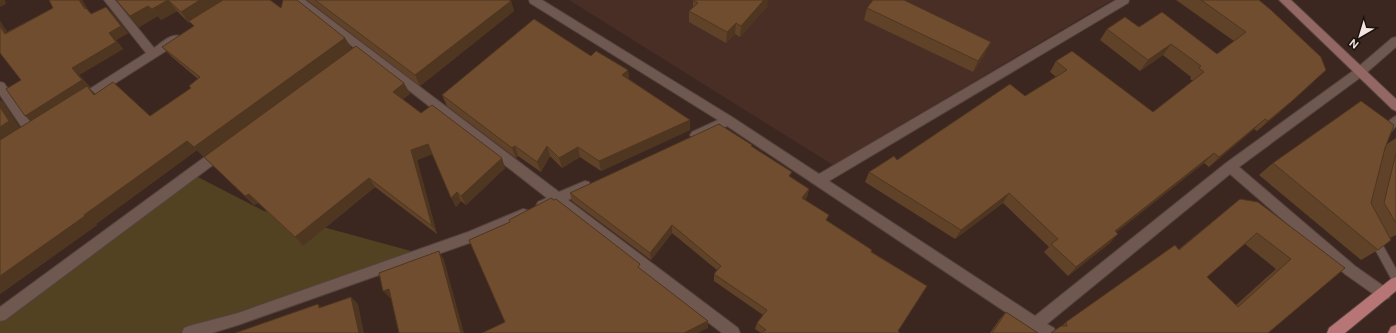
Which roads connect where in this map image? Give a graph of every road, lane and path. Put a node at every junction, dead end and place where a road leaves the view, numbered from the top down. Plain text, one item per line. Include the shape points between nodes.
1 (109, 0) edge
2 (298, 0) edge
3 (534, 0) edge
4 (1124, 0) edge
5 (1284, 0) edge
6 (185, 33) edge
7 (1396, 41) edge
8 (362, 49) junction
9 (153, 54) junction
10 (349, 58) edge
11 (1361, 72) junction
12 (0, 86) edge
13 (1396, 106) edge
14 (70, 107) edge
15 (728, 120) junction
16 (1396, 120) edge
17 (31, 132) edge
18 (685, 140) edge
19 (1382, 142) edge
20 (230, 146) edge
21 (1230, 168) junction
22 (818, 181) junction
23 (593, 182) edge
24 (558, 199) junction
25 (1368, 227) edge
26 (1396, 279) edge
27 (1396, 283) edge
28 (1384, 294) junction
29 (0, 315) edge
30 (1036, 324) junction
31 (189, 333) edge
32 (733, 333) edge
33 (1049, 333) edge
34 (1334, 333) edge

1 - 9 street
2 - 8 street
3 - 15 street
4 - 22 street
5 - 11 street
6 - 9 street
7 - 11 street
8 - 10 street
8 - 24 street
9 - 14 street
11 - 13 street
11 - 21 street
12 - 17 street
15 - 18 street
15 - 22 street
16 - 19 lane via 1386,129
20 - 29 street
21 - 28 street via 1350,270
21 - 30 street
22 - 30 street
23 - 24 street
24 - 31 street via 471,237 238,319
24 - 32 street
25 - 26 lane
27 - 28 main road
28 - 34 main road
30 - 33 street

